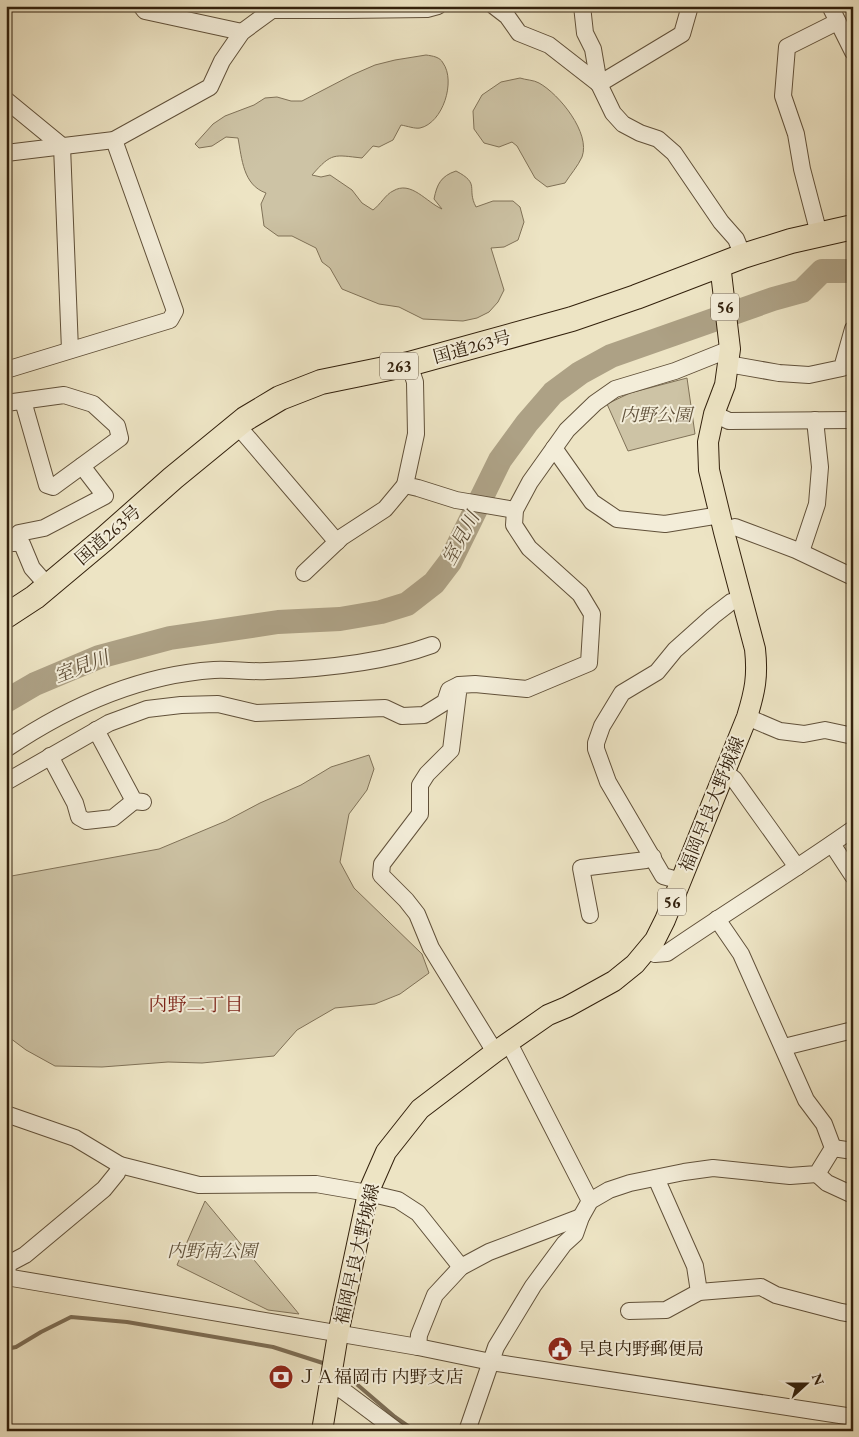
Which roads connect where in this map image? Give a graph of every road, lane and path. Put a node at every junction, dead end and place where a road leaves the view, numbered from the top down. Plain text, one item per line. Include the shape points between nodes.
1 (141, 6) edge
2 (438, 6) edge
3 (494, 6) edge
4 (582, 6) edge
5 (690, 6) edge
6 (830, 6) edge
7 (329, 8) edge
8 (836, 22) junction
9 (242, 32) junction
10 (853, 52) edge
11 (599, 84) junction
12 (6, 100) edge
13 (114, 140) junction
14 (62, 146) junction
15 (6, 153) edge
16 (853, 227) edge
17 (819, 234) junction
18 (743, 256) junction
19 (720, 264) junction
20 (853, 329) edge
21 (70, 350) junction
22 (729, 357) junction
23 (409, 364) junction
24 (6, 370) edge
25 (23, 401) junction
26 (6, 403) edge
27 (714, 414) junction
28 (815, 420) junction
29 (853, 420) edge
30 (237, 425) junction
31 (554, 448) junction
32 (82, 466) junction
33 (405, 485) junction
34 (515, 510) junction
35 (722, 523) junction
36 (10, 542) edge
37 (337, 542) junction
38 (801, 552) junction
39 (304, 573) dead end
40 (853, 576) edge
41 (48, 586) junction
42 (743, 598) junction
43 (6, 616) edge
44 (432, 645) dead end
45 (459, 685) junction
46 (747, 717) junction
47 (96, 730) junction
48 (853, 736) edge
49 (6, 749) edge
50 (50, 756) junction
51 (725, 772) junction
52 (6, 782) edge
53 (853, 830) edge
54 (832, 844) junction
55 (652, 857) junction
56 (797, 867) junction
57 (853, 876) edge
58 (681, 881) junction
59 (590, 915) dead end
60 (716, 919) junction
61 (647, 950) junction
62 (853, 1030) edge
63 (502, 1047) junction
64 (784, 1047) junction
65 (6, 1114) edge
66 (833, 1148) junction
67 (853, 1150) edge
68 (120, 1165) junction
69 (818, 1174) junction
70 (656, 1178) junction
71 (368, 1193) junction
72 (853, 1196) edge
73 (590, 1201) junction
74 (581, 1217) junction
75 (461, 1267) junction
76 (7, 1277) edge
77 (699, 1292) junction
78 (629, 1311) dead end
79 (853, 1314) edge
80 (338, 1334) junction
81 (418, 1347) junction
82 (491, 1362) junction
83 (329, 1383) junction
84 (853, 1417) edge
85 (322, 1431) edge
86 (396, 1431) edge
87 (467, 1431) edge

1 - 9 street via 145,11
2 - 7 street via 428,9
3 - 11 street via 507,16 519,33 548,45
4 - 11 street via 585,33 593,49
5 - 11 street via 682,34
6 - 8 street
7 - 9 street via 272,10
8 - 10 street
8 - 17 street via 787,47 783,96 796,134
9 - 13 street via 210,86
11 - 18 street via 623,124 658,139 674,153 736,240
12 - 14 street
13 - 14 street
13 - 21 street via 174,311 170,320
14 - 15 street
14 - 21 street
16 - 17 highway, 国道263号 / 263
17 - 18 highway, 国道263号 / 263
18 - 19 highway, 国道263号 / 263
19 - 22 main road, 56
19 - 23 highway, 国道263号 / 263 via 572,319
20 - 22 street via 842,368 809,375 779,373
21 - 24 street
22 - 27 main road, 福岡早良大野城線 / 56 via 725,385
22 - 31 street via 614,389 595,403
23 - 30 highway, 国道263号 / 263 via 321,382 280,398
23 - 33 street via 415,382 416,434
25 - 26 street
25 - 32 street via 47,485 53,487
25 - 32 street via 64,395 93,404 117,426 120,438
27 - 28 street via 729,421
27 - 35 main road, 福岡早良大野城線 / 56 via 708,442 710,470
28 - 29 street
28 - 38 street via 820,468 817,504
30 - 37 street
30 - 41 highway, 国道263号 / 263
31 - 34 street
31 - 35 street via 592,502 617,519 665,524
32 - 36 street via 105,496 44,528 19,533
33 - 34 street via 456,500
33 - 37 street via 386,510
34 - 45 street via 514,525 529,548 580,594 592,614 589,663 528,689
35 - 38 street
35 - 42 main road, 福岡早良大野城線 / 56
36 - 41 street via 22,544 32,568
37 - 39 street
38 - 40 street
41 - 43 highway, 国道263号 / 263
42 - 46 main road, 福岡早良大野城線 / 56 via 757,664 756,689
42 - 55 street via 731,602 713,616 675,650 657,672 622,693 602,726 596,743 608,782
44 - 49 street via 410,653 313,668 214,670 159,678 111,692 64,714
45 - 47 street via 450,690 445,702 424,715 402,716 385,708 256,714 218,704 181,705 147,709
45 - 63 street via 451,750 420,785 420,814 382,864 381,874 417,914 431,948
46 - 48 street via 780,730 804,734 825,730
46 - 51 main road, 福岡早良大野城線 / 56
47 - 50 street
47 - 50 street via 138,801 113,818 86,821 79,817
50 - 52 street
51 - 56 street via 734,778
51 - 58 main road, 福岡早良大野城線 / 56
53 - 54 street
54 - 56 street
54 - 57 street
55 - 58 street via 663,876
55 - 59 street via 581,868
56 - 60 street
58 - 61 main road, 福岡早良大野城線 / 56 via 665,920
60 - 61 street via 667,953 655,954
60 - 64 street via 741,954
61 - 63 main road, 福岡早良大野城線 / 56 via 614,981 548,1015
62 - 64 street
63 - 71 main road, 福岡早良大野城線 / 56 via 420,1109 386,1152
63 - 73 street
64 - 66 street via 806,1100 824,1124
65 - 68 street via 75,1138
66 - 67 street
66 - 69 street
68 - 71 street via 199,1185 316,1184
68 - 76 street via 104,1189 25,1255 8,1264
69 - 70 street via 790,1176 713,1168
69 - 72 street via 827,1183
70 - 73 street via 609,1190
70 - 77 street via 695,1266
71 - 75 street via 398,1200 418,1213
71 - 80 main road, 福岡早良大野城線 / 56
73 - 74 street
74 - 75 street via 489,1252
74 - 82 street via 575,1234 538,1279 508,1325
75 - 81 street via 435,1295 418,1335
76 - 80 street
77 - 78 street via 666,1310
77 - 79 street via 761,1287 776,1295
80 - 81 street
80 - 83 main road, 56
81 - 82 street
82 - 84 street
82 - 87 street
83 - 85 main road, 56
83 - 86 street

